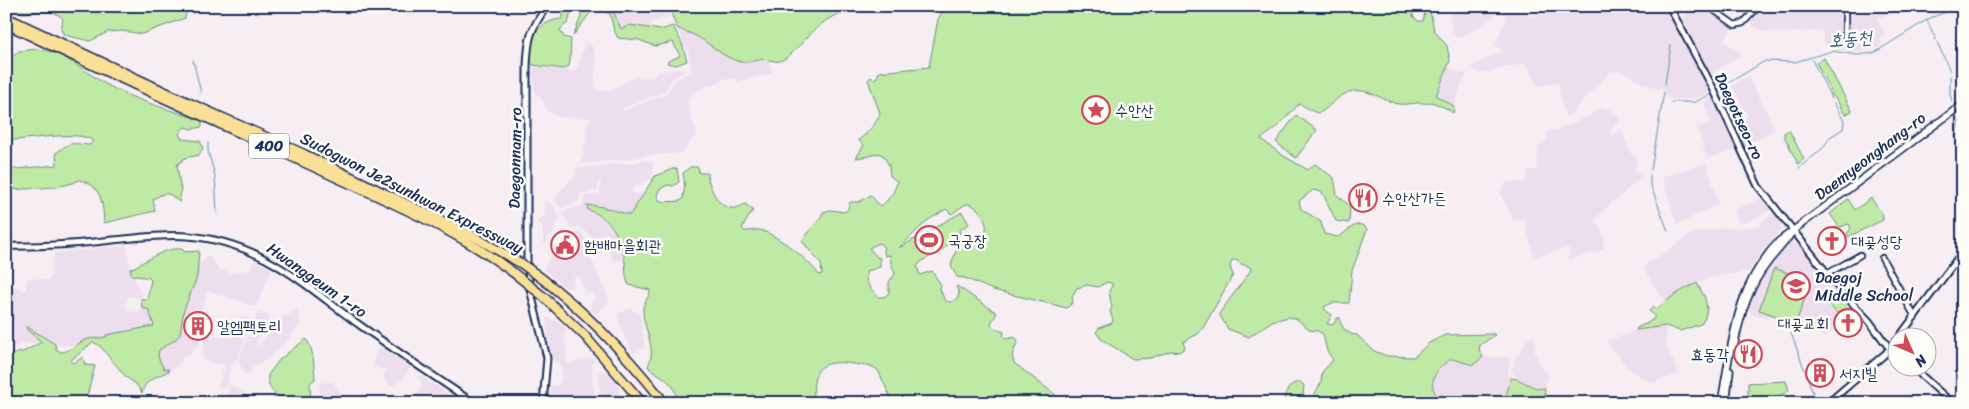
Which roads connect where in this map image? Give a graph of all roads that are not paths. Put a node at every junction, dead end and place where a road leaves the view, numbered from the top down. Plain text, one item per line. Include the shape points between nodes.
1 (547, 6) edge
2 (1670, 6) edge
3 (1708, 6) edge
4 (1760, 6) edge
5 (1804, 6) edge
6 (1845, 7) edge
7 (6, 17) edge
8 (6, 24) edge
9 (1845, 39) dead end
10 (1963, 104) edge
11 (1794, 231) junction
12 (6, 246) edge
13 (1963, 252) edge
14 (1860, 255) dead end
15 (1882, 258) dead end
16 (1827, 274) junction
17 (1915, 317) junction
18 (1908, 326) edge
19 (1886, 342) edge
20 (1886, 352) edge
21 (1922, 376) edge
22 (660, 397) dead end
23 (640, 400) dead end
24 (474, 403) edge
25 (543, 403) edge
26 (1721, 403) edge
27 (1726, 403) edge
28 (1828, 403) edge
29 (1952, 403) edge

1 - 25 street, Daegonnam-ro via 530,36 526,257 530,290 547,358
2 - 11 street, Daegotseo-ro via 1712,86 1758,186
3 - 4 street via 1735,25
5 - 6 street
6 - 9 street
7 - 22 highway, Sudogwon Je2sunhwan Expressway / 400, bridge via 304,154 522,264 614,342
8 - 23 highway, Sudogwon Je2sunhwan Expressway / 400, bridge via 237,130 472,245 544,297 585,336
10 - 11 main road, Daemyeonghang-ro
11 - 16 street, Daegotseo-ro
11 - 26 main road, Daemyeonghang-ro via 1779,241 1763,259 1746,289 1733,330
11 - 27 main road, Daemyeonghang-ro via 1763,269 1746,301 1737,331
12 - 24 street, Hwanggeum 1-ro via 58,245 169,235 206,238 239,246 281,267
13 - 17 street
14 - 16 street
15 - 17 street
16 - 19 street, Daegotseo-ro
17 - 18 street
20 - 28 street
21 - 29 street

